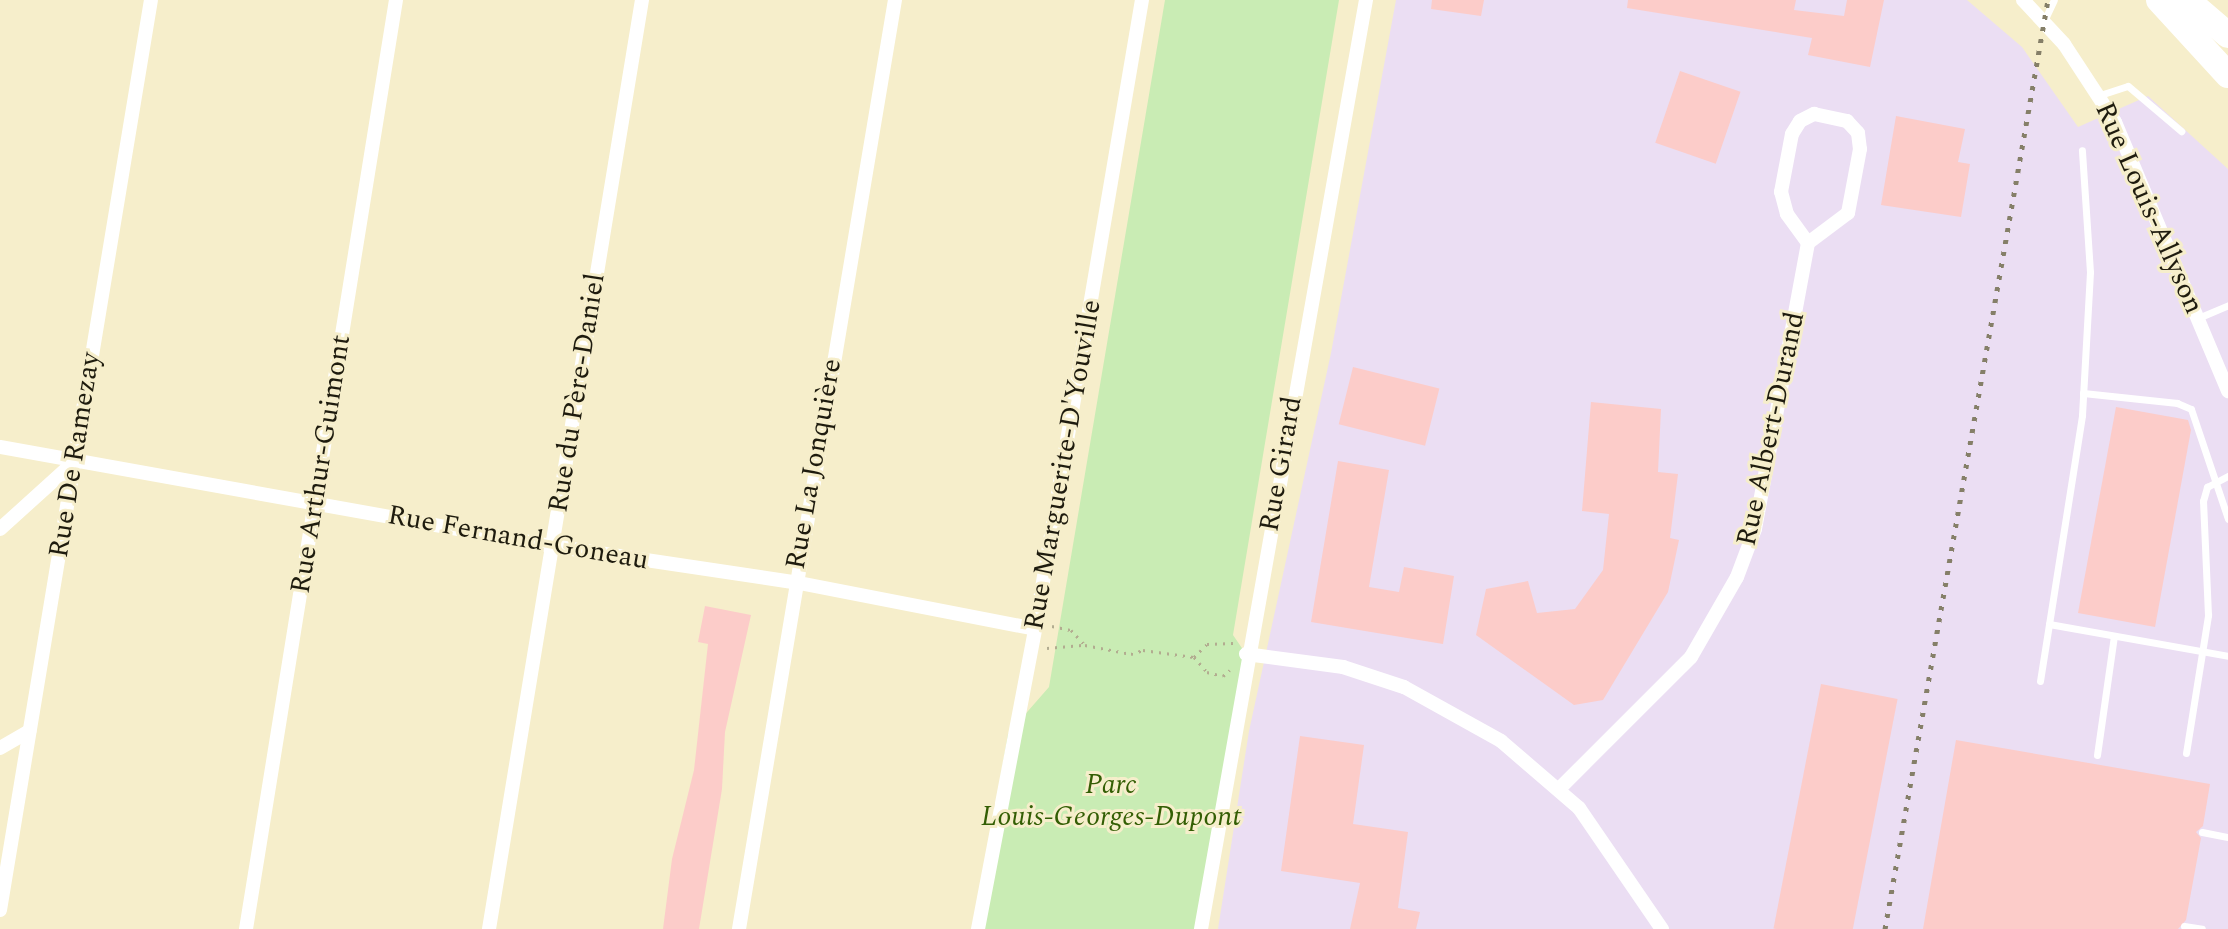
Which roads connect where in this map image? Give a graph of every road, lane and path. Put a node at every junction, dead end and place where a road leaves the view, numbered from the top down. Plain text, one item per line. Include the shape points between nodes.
1 (151, 0) edge
2 (396, 0) edge
3 (642, 0) edge
4 (895, 0) edge
5 (1142, 0) edge
6 (1366, 0) edge
7 (2023, 0) edge
8 (2054, 0) edge
9 (2159, 0) edge
10 (2187, 0) edge
11 (2044, 21) junction
12 (2228, 35) edge
13 (2228, 75) edge
14 (2100, 95) junction
15 (2181, 131) dead end
16 (2082, 150) dead end
17 (1808, 243) junction
18 (2228, 305) edge
19 (2198, 318) junction
20 (2228, 391) edge
21 (2083, 393) junction
22 (0, 447) edge
23 (73, 463) junction
24 (2228, 476) edge
25 (2217, 481) junction
26 (315, 503) junction
27 (2228, 519) edge
28 (0, 529) edge
29 (552, 546) junction
30 (794, 582) junction
31 (2049, 624) junction
32 (1035, 629) junction
33 (2114, 636) junction
34 (1085, 645) junction
35 (2203, 652) junction
36 (1246, 654) junction
37 (2228, 656) edge
38 (1194, 657) junction
39 (2040, 681) dead end
40 (29, 731) junction
41 (0, 748) edge
42 (2186, 753) dead end
43 (2097, 755) dead end
44 (1560, 788) junction
45 (2202, 832) dead end
46 (2228, 837) edge
47 (0, 910) edge
48 (2184, 926) dead end
49 (246, 929) edge
50 (489, 929) edge
51 (739, 929) edge
52 (978, 929) edge
53 (1201, 929) edge
54 (1662, 929) edge
55 (2202, 929) edge

1 - 23 street, Rue De Ramezay
2 - 26 street, Rue Arthur-Guimont
3 - 29 street, Rue du Père-Daniel
4 - 30 street, Rue La Jonquière
5 - 32 street, Rue Marguerite-D'Youville
6 - 36 street, Rue Girard
7 - 11 street, Rue Louis-Allyson
8 - 11 lane
9 - 13 highway
10 - 12 highway
11 - 14 street, Rue Louis-Allyson
14 - 15 lane via 2125,84
14 - 19 street, Rue Louis-Allyson
16 - 21 lane via 2090,258
17 - 17 street via 1848,213 1860,149 1851,124 1824,114 1804,118 1794,129 1781,192 1787,214
17 - 44 street, Rue Albert-Durand via 1755,529 1737,577 1691,657
18 - 19 lane
19 - 20 street, Rue Louis-Allyson
21 - 25 lane via 2187,406 2199,422
21 - 31 lane
22 - 23 street, Rue Fernand-Goneau
23 - 26 street, Rue Fernand-Goneau
23 - 28 street
23 - 40 street, Rue De Ramezay
24 - 25 lane
25 - 27 lane
25 - 35 lane via 2207,487 2203,501 2209,594
26 - 29 street, Rue Fernand-Goneau
26 - 49 street, Rue Arthur-Guimont
29 - 30 street, Rue Fernand-Goneau
29 - 50 street, Rue du Père-Daniel
30 - 32 street, Rue Fernand-Goneau
30 - 51 street, Rue La Jonquière
31 - 33 lane
31 - 39 lane
32 - 34 path via 1071,630
32 - 34 path via 1046,648
32 - 52 street, Rue Marguerite-D'Youville
33 - 35 lane
33 - 43 lane
34 - 38 path
35 - 37 lane
35 - 42 lane
36 - 38 path via 1229,640 1207,644
36 - 38 path via 1223,676 1207,672
36 - 44 street via 1343,667 1404,687 1501,741
36 - 53 street, Rue Girard
40 - 41 street
40 - 47 street, Rue De Ramezay
44 - 54 street via 1613,854
45 - 46 lane
48 - 55 lane

